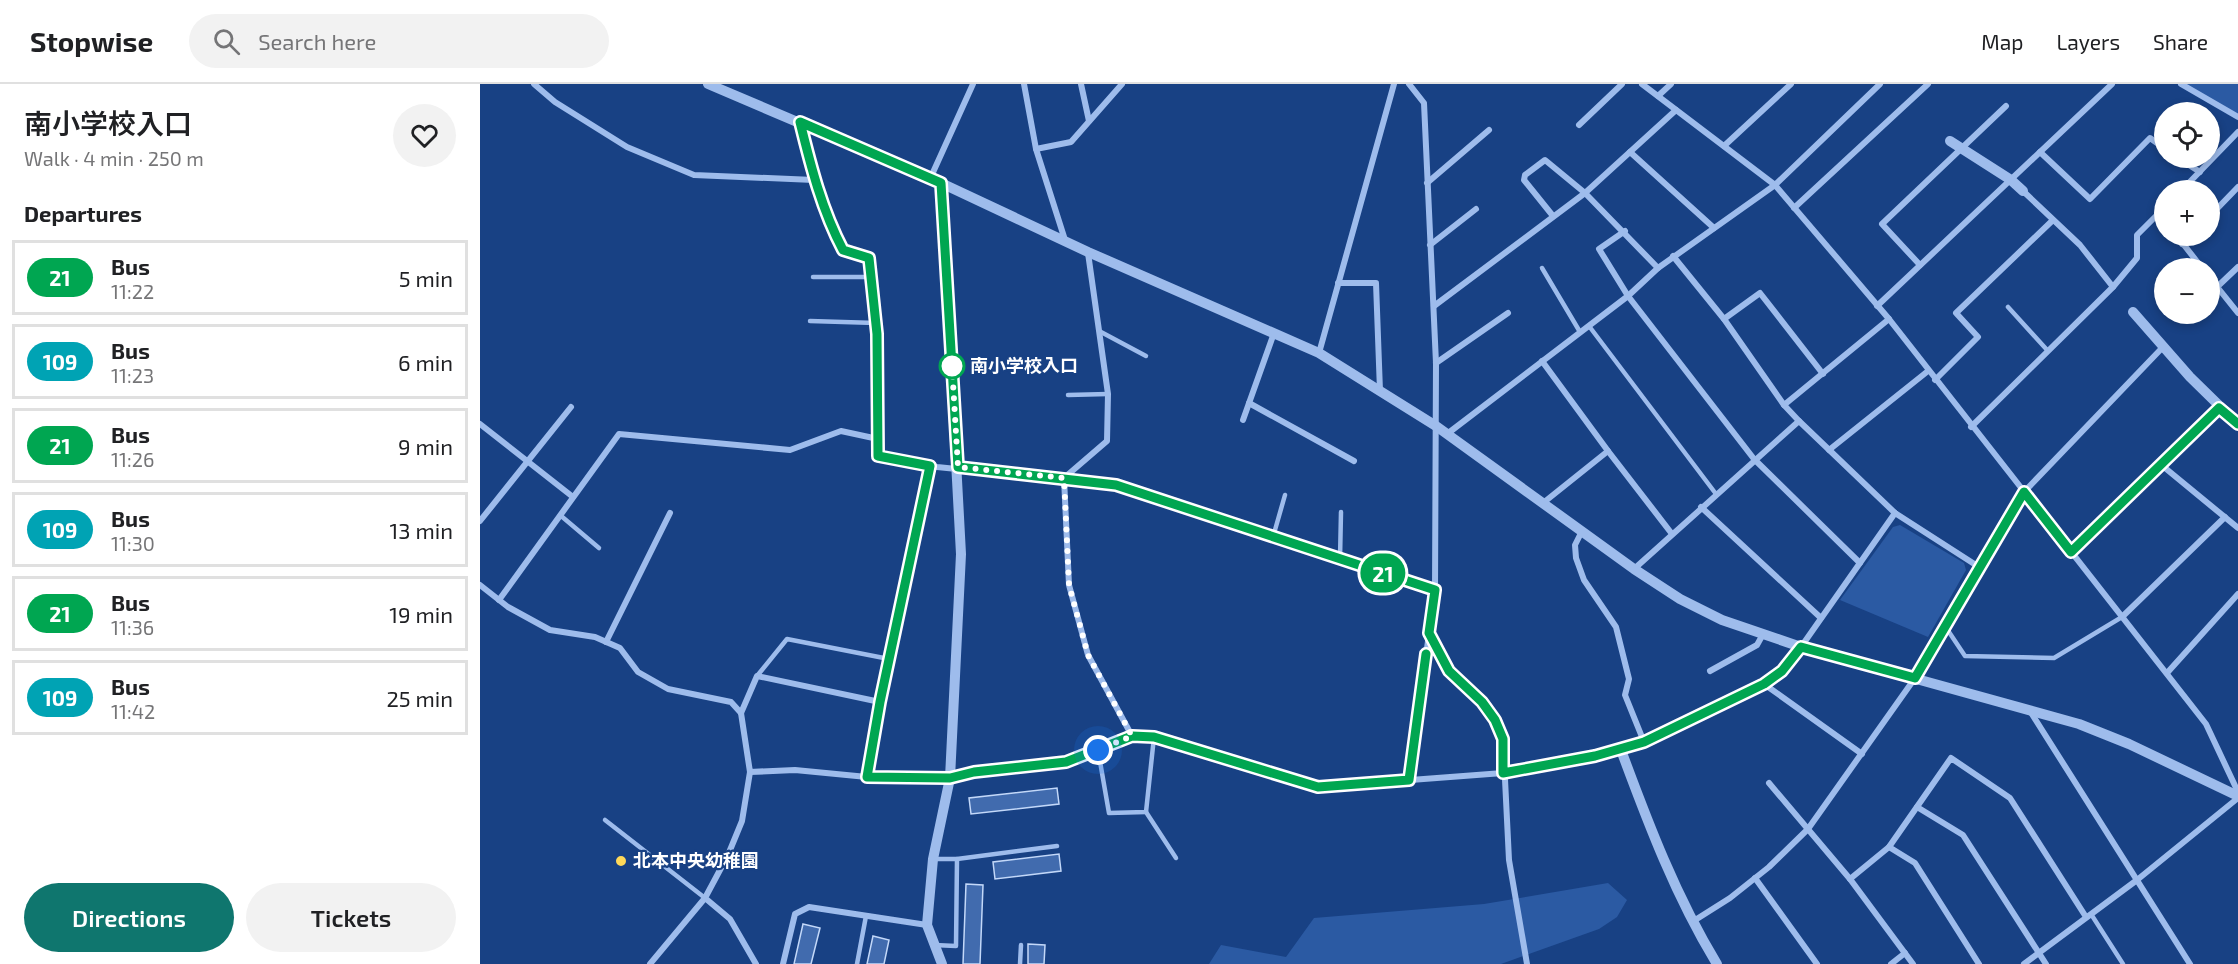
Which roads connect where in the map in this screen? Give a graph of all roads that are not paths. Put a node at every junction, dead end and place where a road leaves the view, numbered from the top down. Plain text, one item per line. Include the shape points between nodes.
1 (534, 84) edge
2 (708, 84) edge
3 (973, 84) edge
4 (1024, 84) edge
5 (1081, 84) edge
6 (1122, 84) edge
7 (1394, 84) edge
8 (1409, 84) edge
9 (1622, 84) edge
10 (1642, 84) edge
11 (1671, 84) edge
12 (1791, 84) edge
13 (1880, 84) edge
14 (1928, 84) edge
15 (2112, 84) edge
16 (2181, 84) edge
17 (1658, 96) junction
18 (2006, 106) dead end
19 (1676, 110) junction
20 (2238, 117) edge
21 (1089, 121) junction
22 (800, 122) junction
23 (1579, 125) dead end
24 (1489, 130) dead end
25 (2238, 132) edge
26 (1950, 141) dead end
27 (2154, 141) edge
28 (1724, 146) junction
29 (1961, 148) junction
30 (1036, 149) junction
31 (1630, 152) junction
32 (2040, 152) junction
33 (2194, 168) edge
34 (2200, 172) junction
35 (930, 179) junction
36 (814, 180) junction
37 (2011, 180) junction
38 (2192, 180) edge
39 (941, 183) junction
40 (1427, 183) junction
41 (1775, 185) junction
42 (2238, 187) edge
43 (2023, 191) joint
44 (1585, 193) junction
45 (2220, 206) edge
46 (1794, 208) junction
47 (1476, 209) dead end
48 (1553, 216) junction
49 (2053, 220) junction
50 (2154, 220) edge
51 (1714, 228) junction
52 (1625, 231) junction
53 (1065, 240) junction
54 (1430, 245) junction
55 (2184, 246) edge
56 (1088, 252) junction
57 (1673, 256) junction
58 (2194, 258) edge
59 (1920, 265) junction
60 (2238, 267) edge
61 (1542, 268) dead end
62 (1658, 268) junction
63 (813, 277) dead end
64 (871, 277) junction
65 (1338, 284) junction
66 (2220, 284) edge
67 (2113, 287) junction
68 (2220, 291) edge
69 (1628, 296) junction
70 (1434, 306) junction
71 (1877, 306) junction
72 (2008, 307) dead end
73 (2133, 312) dead end
74 (1508, 313) dead end
75 (2238, 313) edge
76 (1724, 319) junction
77 (1889, 319) junction
78 (810, 321) dead end
79 (876, 323) junction
80 (1589, 326) junction
81 (1101, 332) junction
82 (1580, 332) junction
83 (1274, 333) junction
84 (2163, 347) junction
85 (2048, 351) junction
86 (1319, 353) junction
87 (1146, 356) dead end
88 (1542, 362) junction
89 (1436, 363) junction
90 (1928, 371) junction
91 (1823, 374) junction
92 (1935, 380) junction
93 (1380, 391) junction
94 (1108, 394) junction
95 (1068, 395) dead end
96 (1249, 403) junction
97 (1784, 405) junction
98 (571, 407) dead end
99 (2219, 408) junction
100 (1243, 420) dead end
101 (1799, 421) junction
102 (2238, 424) edge
103 (1436, 426) junction
104 (1971, 427) junction
105 (481, 428) edge
106 (1447, 434) junction
107 (878, 439) junction
108 (1829, 450) junction
109 (1608, 451) junction
110 (1754, 459) junction
111 (527, 461) junction
112 (1354, 461) dead end
113 (2159, 463) junction
114 (930, 466) junction
115 (958, 467) junction
116 (1064, 478) junction
117 (2024, 492) junction
118 (1716, 494) junction
119 (1285, 495) dead end
120 (573, 497) junction
121 (1543, 503) junction
122 (1701, 507) junction
123 (1341, 512) dead end
124 (670, 513) dead end
125 (1895, 513) junction
126 (560, 515) junction
127 (2225, 517) junction
128 (480, 521) edge
129 (2238, 528) edge
130 (1582, 531) junction
131 (1672, 534) junction
132 (1272, 537) junction
133 (599, 548) dead end
134 (2071, 552) junction
135 (1340, 559) junction
136 (1860, 563) junction
137 (1979, 567) junction
138 (1634, 569) junction
139 (480, 585) edge
140 (1435, 590) junction
141 (2238, 594) edge
142 (499, 600) junction
143 (2122, 617) junction
144 (1821, 618) junction
145 (1945, 626) junction
146 (1429, 633) junction
147 (1762, 636) junction
148 (606, 642) junction
149 (1801, 647) junction
150 (889, 659) junction
151 (1710, 671) dead end
152 (2167, 673) junction
153 (757, 676) junction
154 (1915, 678) junction
155 (1764, 684) junction
156 (880, 702) junction
157 (2030, 710) junction
158 (741, 713) junction
159 (1132, 736) junction
160 (1154, 737) junction
161 (1644, 742) junction
162 (1098, 750) junction
163 (1621, 750) junction
164 (1862, 754) junction
165 (750, 772) junction
166 (1503, 773) junction
167 (867, 777) junction
168 (950, 778) junction
169 (1409, 780) junction
170 (1769, 783) dead end
171 (2238, 796) edge
172 (1917, 807) junction
173 (1146, 812) junction
174 (604, 820) dead end
175 (1808, 829) junction
176 (1057, 846) dead end
177 (1889, 847) junction
178 (1176, 858) dead end
179 (933, 859) junction
180 (957, 859) junction
181 (1755, 878) junction
182 (1850, 879) junction
183 (2137, 880) junction
184 (705, 898) junction
185 (866, 916) junction
186 (2088, 916) junction
187 (1692, 922) junction
188 (927, 925) junction
189 (934, 945) junction
190 (1021, 945) dead end
191 (2039, 952) junction
192 (1905, 953) junction
193 (650, 964) edge
194 (756, 964) edge
195 (783, 964) edge
196 (857, 964) edge
197 (942, 964) edge
198 (1020, 964) edge
199 (1527, 964) edge
200 (1716, 964) edge
201 (1817, 964) edge
202 (1891, 964) edge
203 (1913, 964) edge
204 (1979, 964) edge
205 (2024, 964) edge
206 (2046, 964) edge
207 (2123, 964) edge
208 (2190, 964) edge

1 - 36 street via 555,102 627,147 694,175
2 - 22 street
3 - 35 street
4 - 30 street
5 - 21 street
6 - 21 street
7 - 65 street
8 - 40 street via 1424,103
9 - 23 street
10 - 17 street
11 - 17 street
12 - 28 street
13 - 41 street
14 - 46 street
15 - 32 street
16 - 20 street
17 - 19 street
18 - 29 street
19 - 28 street
19 - 31 street
21 - 30 street via 1071,142
22 - 35 street
22 - 36 street
24 - 40 street
25 - 34 street
26 - 29 street
27 - 32 street via 2150,138 2090,199
28 - 41 street
29 - 37 street
29 - 59 street via 1882,224
30 - 53 street
31 - 44 street
31 - 51 street
32 - 37 street
33 - 34 street
34 - 38 street
35 - 39 street
36 - 64 street via 843,250 869,258
37 - 43 street
37 - 59 street
39 - 53 street
39 - 115 street
40 - 54 street
41 - 46 street
41 - 51 street
42 - 45 street
43 - 49 street
44 - 48 street
44 - 48 street via 1545,160 1524,175
44 - 52 street
46 - 71 street
47 - 54 street
48 - 70 street
49 - 67 street via 2080,245
49 - 92 street via 1956,313 1978,337
50 - 67 street via 2137,235 2138,258
51 - 57 street
52 - 62 street
52 - 69 street via 1599,249
53 - 56 street
54 - 70 street
55 - 58 street
56 - 81 street
56 - 83 street
57 - 62 street
57 - 76 street
59 - 71 street
60 - 66 street
61 - 82 lane
62 - 69 street
63 - 64 lane
64 - 79 street
65 - 86 street
65 - 93 street via 1376,283
67 - 85 street
68 - 75 street
69 - 80 street
69 - 110 street
70 - 89 street
71 - 77 street
72 - 85 lane
73 - 84 street
74 - 89 street
76 - 91 street via 1760,293
76 - 97 street
77 - 90 street
77 - 91 street
78 - 79 lane
79 - 107 street
80 - 82 street
80 - 118 lane
81 - 87 lane
81 - 94 street
82 - 88 street
83 - 86 street
83 - 96 street
84 - 99 street
84 - 117 street
85 - 104 street
86 - 93 street
88 - 106 street
88 - 109 street
89 - 103 street
90 - 92 street
90 - 108 street
91 - 97 street
92 - 104 street
93 - 103 street
94 - 95 lane
94 - 116 street via 1107,441
96 - 100 street
96 - 112 street
97 - 101 street
98 - 111 street
99 - 102 street
99 - 113 street
101 - 108 street
101 - 110 street
103 - 106 street
103 - 140 street
104 - 117 street
105 - 111 street
106 - 121 street
107 - 114 street via 878,456
107 - 120 street via 841,431 790,450 619,434
108 - 125 street
109 - 121 street
109 - 131 street
110 - 118 street
110 - 136 street
111 - 120 street
111 - 128 street
113 - 127 street
113 - 134 street
114 - 115 street
114 - 150 lane
115 - 116 street
115 - 168 street via 962,554
116 - 132 street via 1116,485
116 - 159 street via 1069,585 1088,655
117 - 134 street
117 - 137 street
118 - 122 street
119 - 132 lane
120 - 126 street
121 - 130 street
122 - 131 street
122 - 144 street
123 - 135 lane
124 - 148 street
125 - 136 street
125 - 137 street
126 - 133 lane
126 - 142 street
127 - 129 street
127 - 143 street
130 - 138 street
130 - 161 street via 1575,545 1576,558 1584,580 1616,627 1629,679 1625,695
131 - 138 street
132 - 135 street
134 - 143 street
135 - 140 street
136 - 144 street
137 - 145 street
138 - 147 street via 1680,599
139 - 142 street
140 - 146 street
141 - 152 street
142 - 148 street via 550,630
143 - 145 lane via 2054,658 1965,656
143 - 152 street
144 - 149 street
145 - 154 street
146 - 166 street via 1449,671 1495,720 1503,739
146 - 169 street
147 - 149 street
147 - 151 street via 1757,645
148 - 158 street via 620,648 638,672 668,689 731,702
149 - 154 street
149 - 155 street via 1782,671
150 - 153 lane via 787,639
150 - 156 lane
152 - 171 street via 2206,724
153 - 156 street
153 - 158 street
154 - 157 street
154 - 164 street
155 - 161 street
155 - 164 street
156 - 167 street
157 - 171 street via 2129,744
157 - 183 street
158 - 165 street
159 - 160 street
159 - 162 street
160 - 169 street via 1318,787
160 - 173 lane
161 - 163 street
162 - 168 street via 1066,762
162 - 173 lane via 1109,813
163 - 166 street
163 - 187 street
164 - 175 street
165 - 167 street via 795,770
165 - 184 street via 742,821 729,855
166 - 169 street
166 - 199 street via 1509,860
167 - 168 street
168 - 179 street
170 - 175 street
171 - 183 street
172 - 177 street
172 - 186 street via 1951,758 2010,798
172 - 191 street via 1963,835
173 - 178 lane
174 - 184 lane
175 - 181 street
175 - 182 street
176 - 180 lane
177 - 182 street
177 - 204 street via 1915,863
179 - 180 lane
179 - 188 street
180 - 189 lane via 956,946
181 - 187 street
181 - 201 street
182 - 192 street
183 - 186 street
183 - 208 street
184 - 193 street
184 - 194 street via 730,919
185 - 188 street
185 - 195 street via 800,909 795,914
185 - 196 lane
186 - 191 street
186 - 207 lane
187 - 200 street
188 - 189 street
189 - 197 street
190 - 198 lane
191 - 205 street
191 - 206 street
192 - 202 street
192 - 203 street

